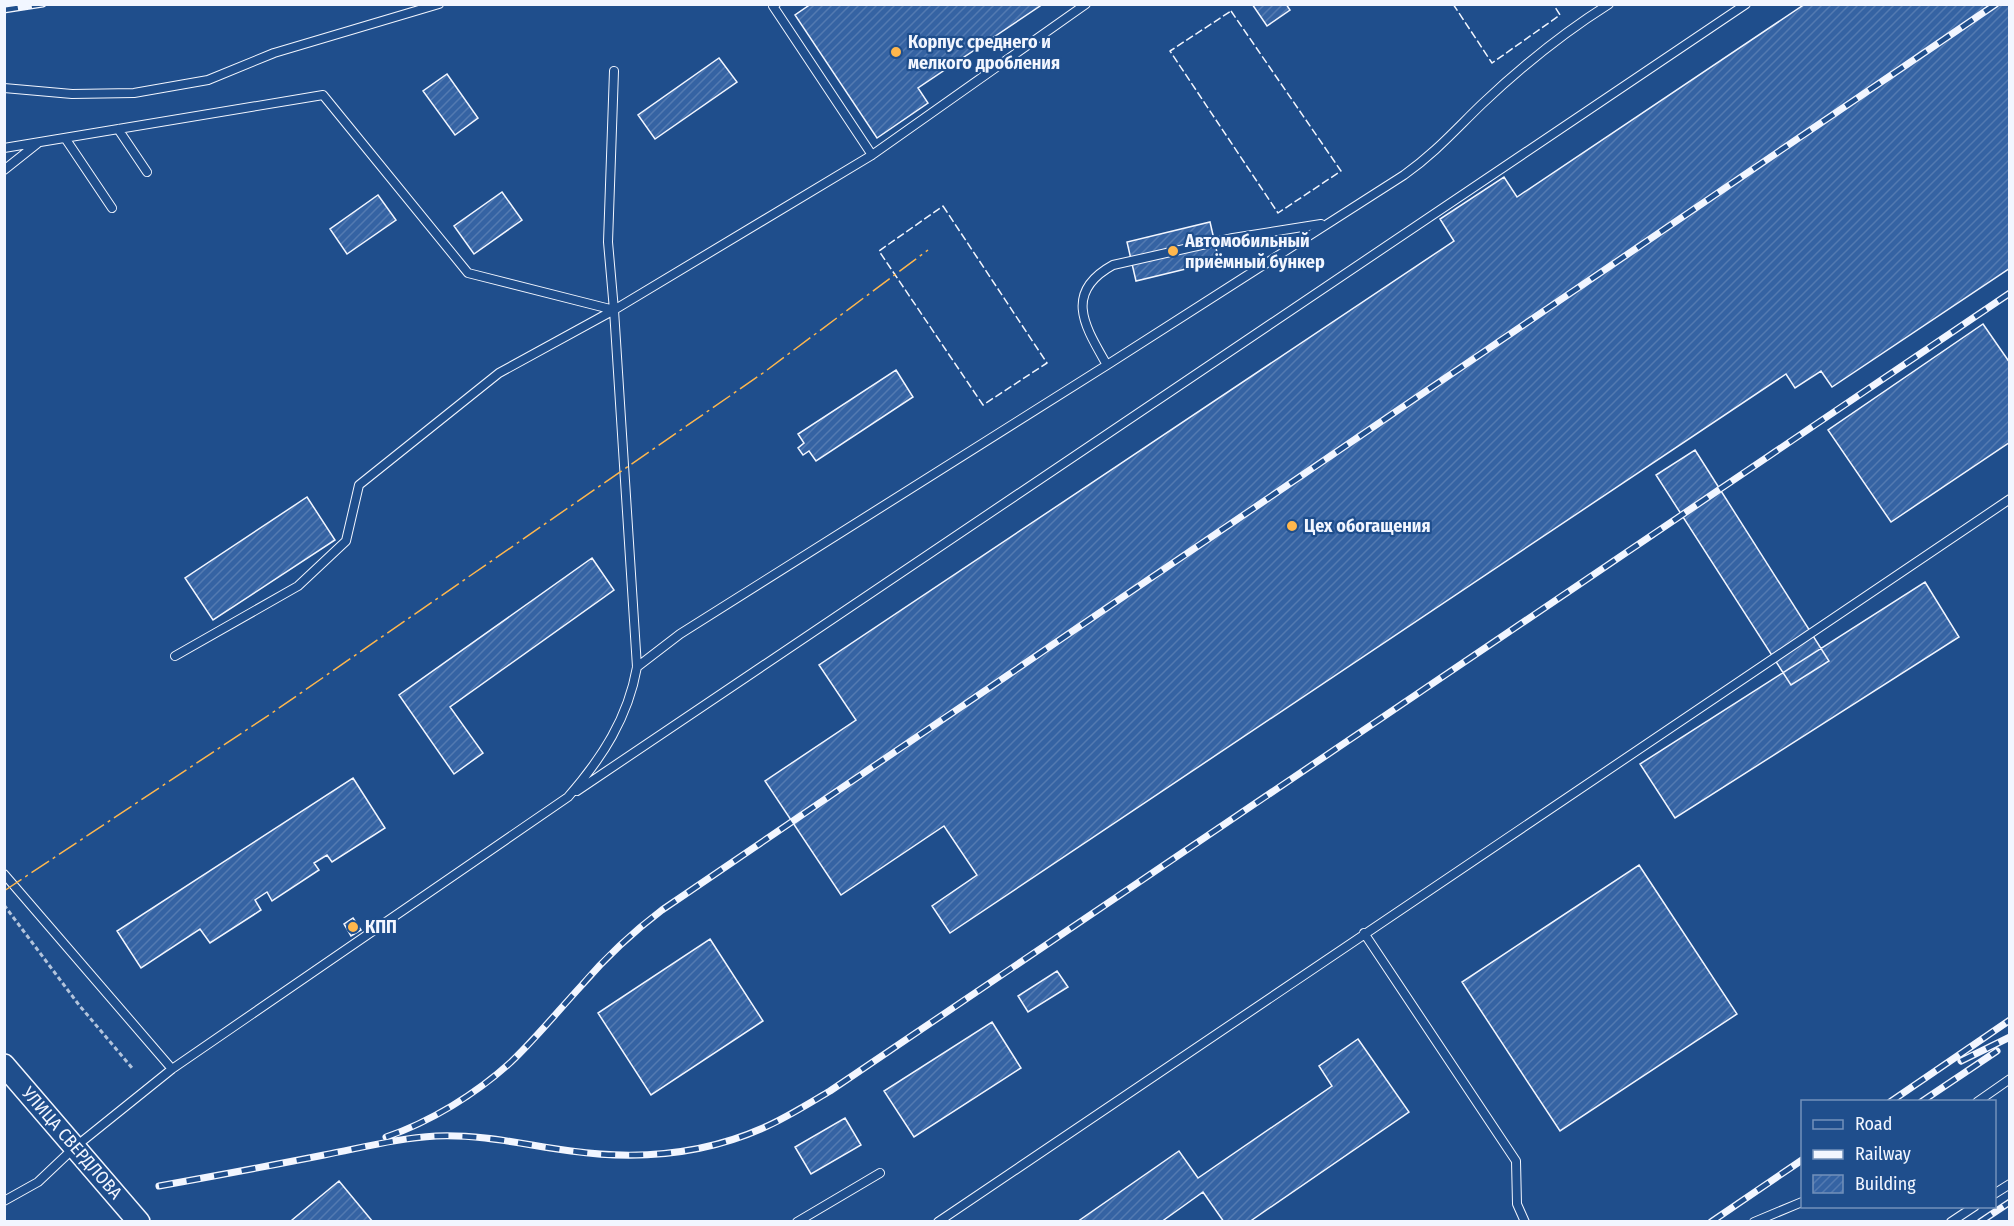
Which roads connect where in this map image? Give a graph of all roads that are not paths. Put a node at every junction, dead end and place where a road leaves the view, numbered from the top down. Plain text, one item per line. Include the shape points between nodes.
1 (439, 4) edge
2 (776, 4) edge
3 (1086, 4) edge
4 (1609, 4) edge
5 (1746, 4) edge
6 (614, 71) dead end
7 (4, 88) edge
8 (118, 129) junction
9 (65, 138) junction
10 (39, 142) junction
11 (4, 148) edge
12 (872, 155) junction
13 (4, 170) edge
14 (147, 172) dead end
15 (112, 208) dead end
16 (1326, 223) junction
17 (614, 310) junction
18 (1107, 365) junction
19 (2010, 499) edge
20 (175, 656) dead end
21 (637, 667) junction
22 (568, 797) junction
23 (4, 874) edge
24 (1364, 933) junction
25 (4, 1065) edge
26 (172, 1069) junction
27 (2010, 1079) edge
28 (1978, 1100) edge
29 (75, 1147) junction
30 (880, 1173) dead end
31 (2010, 1184) edge
32 (1996, 1193) edge
33 (4, 1200) edge
34 (1801, 1203) edge
35 (1972, 1208) edge
36 (139, 1221) edge
37 (797, 1221) edge
38 (938, 1221) edge
39 (1525, 1221) edge
40 (1754, 1221) edge
41 (1951, 1221) edge

1 - 7 lane via 274,53 208,80 134,93 72,94
2 - 12 lane via 773,6
3 - 12 lane
4 - 16 lane via 1535,57 1428,158
5 - 22 lane
6 - 17 lane via 608,242
8 - 9 lane
8 - 14 lane
8 - 17 lane via 323,95 468,273
9 - 10 lane
9 - 15 lane
10 - 11 lane
10 - 13 lane
12 - 17 lane
16 - 18 lane
16 - 18 lane via 1233,238 1104,270 1087,288 1082,301 1086,328
17 - 20 lane via 499,373 359,485 346,541 298,586
17 - 21 lane
18 - 21 lane via 680,634
19 - 24 lane
21 - 22 lane via 621,722 591,770
22 - 26 lane
23 - 26 lane
24 - 38 lane
24 - 39 lane via 1516,1161 1517,1204
25 - 29 main road, УЛИЦА СВЕРДЛОВА
26 - 29 lane
27 - 28 lane
29 - 33 lane via 38,1182
29 - 36 main road, УЛИЦА СВЕРДЛОВА
30 - 37 lane
31 - 32 lane
34 - 40 lane
35 - 41 lane

